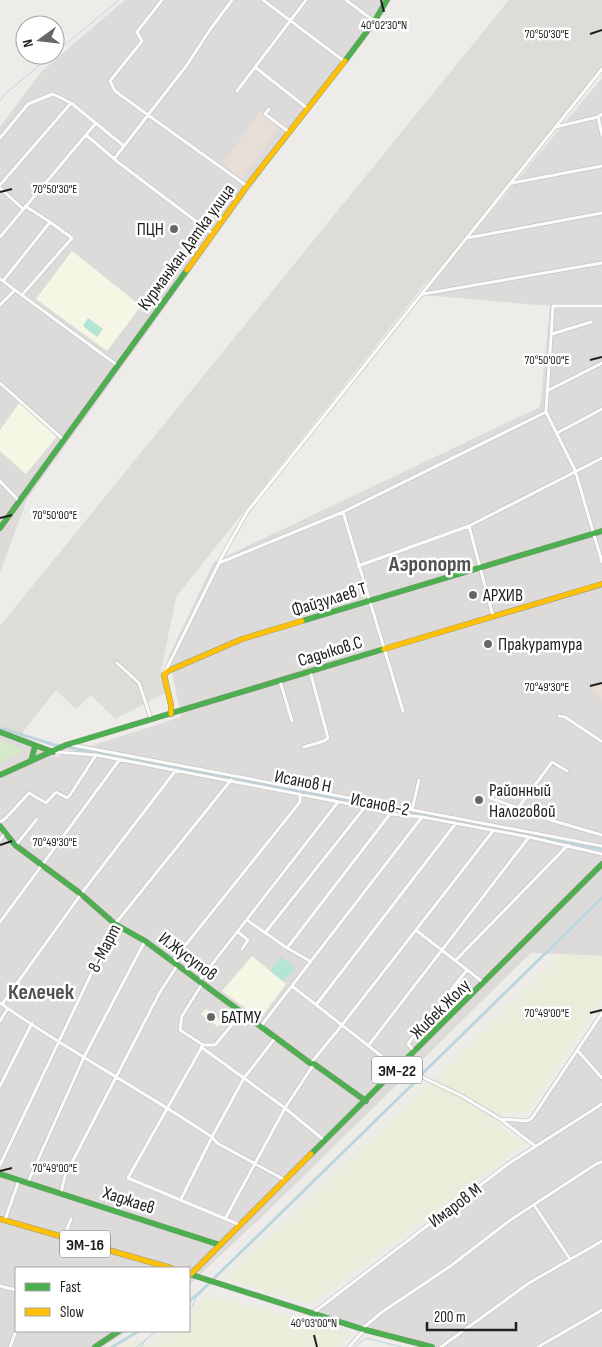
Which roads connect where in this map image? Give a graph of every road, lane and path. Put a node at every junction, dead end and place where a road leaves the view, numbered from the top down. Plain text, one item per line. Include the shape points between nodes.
1 (162, 0) edge
2 (232, 0) edge
3 (263, 0) edge
4 (306, 0) edge
5 (346, 0) edge
6 (387, 0) edge
7 (289, 21) junction
8 (374, 22) junction
9 (345, 61) junction
10 (254, 67) junction
11 (602, 69) edge
12 (237, 91) dead end
13 (71, 103) junction
14 (308, 108) junction
15 (269, 110) dead end
16 (602, 114) edge
17 (148, 115) junction
18 (598, 117) junction
19 (96, 123) junction
20 (555, 127) junction
21 (289, 132) junction
22 (86, 135) junction
23 (602, 135) edge
24 (0, 138) edge
25 (124, 146) junction
26 (114, 159) junction
27 (602, 166) edge
28 (512, 183) junction
29 (0, 186) edge
30 (247, 186) junction
31 (24, 208) junction
32 (602, 213) edge
33 (50, 222) junction
34 (1, 234) edge
35 (213, 234) junction
36 (467, 238) junction
37 (602, 263) edge
38 (2, 280) edge
39 (15, 290) junction
40 (422, 294) junction
41 (22, 295) junction
42 (0, 305) edge
43 (602, 306) edge
44 (591, 322) dead end
45 (552, 334) junction
46 (602, 363) edge
47 (118, 366) junction
48 (0, 383) edge
49 (547, 391) junction
50 (602, 409) edge
51 (546, 412) junction
52 (556, 433) junction
53 (64, 440) junction
54 (602, 458) edge
55 (575, 470) junction
56 (0, 482) edge
57 (20, 501) junction
58 (343, 512) junction
59 (469, 526) junction
60 (0, 528) edge
61 (602, 530) edge
62 (593, 533) junction
63 (219, 562) junction
64 (602, 562) edge
65 (358, 566) junction
66 (481, 567) junction
67 (602, 584) edge
68 (369, 601) junction
69 (493, 616) junction
70 (385, 648) junction
71 (116, 663) dead end
72 (310, 671) junction
73 (164, 675) junction
74 (279, 680) junction
75 (403, 711) dead end
76 (171, 714) junction
77 (559, 716) dead end
78 (151, 720) junction
79 (292, 721) dead end
80 (0, 732) edge
81 (601, 741) edge
82 (68, 744) junction
83 (35, 746) junction
84 (304, 747) dead end
85 (54, 751) junction
86 (96, 754) junction
87 (120, 759) junction
88 (31, 762) junction
89 (176, 770) junction
90 (568, 772) dead end
91 (0, 775) edge
92 (230, 780) junction
93 (419, 780) dead end
94 (300, 794) junction
95 (490, 798) dead end
96 (338, 802) junction
97 (365, 807) junction
98 (518, 808) junction
99 (412, 810) junction
100 (390, 814) junction
101 (422, 818) junction
102 (37, 819) dead end
103 (0, 822) edge
104 (456, 823) junction
105 (0, 826) edge
106 (493, 830) junction
107 (5, 833) junction
108 (602, 835) edge
109 (529, 837) junction
110 (0, 840) edge
111 (568, 845) junction
112 (16, 846) junction
113 (602, 846) edge
114 (602, 854) edge
115 (602, 864) edge
116 (42, 865) junction
117 (81, 894) junction
118 (247, 920) junction
119 (0, 922) edge
120 (115, 924) junction
121 (416, 930) junction
122 (238, 932) junction
123 (265, 933) junction
124 (145, 941) junction
125 (242, 948) dead end
126 (287, 948) junction
127 (442, 950) junction
128 (310, 961) junction
129 (455, 961) junction
130 (175, 964) junction
131 (468, 970) junction
132 (200, 983) junction
133 (484, 983) junction
134 (292, 986) junction
135 (1, 1003) edge
136 (316, 1005) junction
137 (8, 1008) junction
138 (242, 1013) junction
139 (602, 1013) edge
140 (0, 1021) edge
141 (32, 1024) junction
142 (342, 1025) junction
143 (261, 1026) junction
144 (276, 1037) junction
145 (58, 1042) junction
146 (202, 1046) junction
147 (368, 1046) junction
148 (577, 1050) junction
149 (416, 1052) junction
150 (84, 1057) junction
151 (405, 1063) junction
152 (312, 1064) junction
153 (398, 1070) junction
154 (117, 1077) junction
155 (244, 1078) junction
156 (602, 1078) edge
157 (0, 1086) edge
158 (366, 1101) junction
159 (602, 1104) edge
160 (167, 1107) junction
161 (285, 1108) junction
162 (500, 1118) junction
163 (212, 1137) junction
164 (326, 1141) junction
165 (535, 1146) junction
166 (256, 1162) junction
167 (602, 1162) edge
168 (0, 1165) edge
169 (0, 1174) edge
170 (19, 1180) junction
171 (286, 1180) junction
172 (28, 1182) junction
173 (61, 1193) junction
174 (180, 1199) junction
175 (534, 1205) junction
176 (225, 1218) junction
177 (71, 1219) dead end
178 (3, 1220) edge
179 (240, 1225) junction
180 (64, 1238) junction
181 (602, 1240) edge
182 (220, 1245) junction
183 (570, 1259) junction
184 (167, 1267) edge
185 (190, 1275) edge
186 (0, 1286) edge
187 (15, 1290) edge
188 (602, 1310) edge
189 (312, 1313) junction
190 (363, 1329) junction
191 (16, 1332) edge
192 (118, 1332) edge
193 (10, 1347) edge
194 (95, 1347) edge
195 (349, 1347) edge
196 (432, 1347) edge
197 (442, 1347) edge
198 (538, 1347) edge

1 - 17 street via 136,32 142,41 110,82 115,91
2 - 17 street
3 - 7 street
4 - 7 street
5 - 8 street
6 - 8 main road, Курманжан Датка улица
7 - 9 street
7 - 10 street
8 - 9 main road, Курманжан Датка улица
9 - 14 main road, Курманжан Датка улица
10 - 12 street
10 - 14 street
11 - 20 street
13 - 19 street
13 - 24 street via 53,94 28,104
13 - 29 street
14 - 21 main road, Курманжан Датка улица
15 - 21 street via 265,114
16 - 18 street
17 - 25 street
17 - 30 street
18 - 20 street
18 - 23 street
19 - 22 street
19 - 25 street
20 - 28 street
21 - 30 main road, Курманжан Датка улица
22 - 26 street
22 - 31 street
25 - 26 street
26 - 35 street
27 - 28 street
28 - 36 street
29 - 31 street
30 - 35 main road, Курманжан Датка улица
31 - 33 street
31 - 34 street
32 - 36 street
33 - 38 street
33 - 41 street via 72,238
35 - 47 main road, Курманжан Датка улица
36 - 40 street
37 - 40 street
38 - 39 street
39 - 41 street
39 - 42 street
40 - 63 street via 248,512
41 - 47 street
43 - 45 street via 553,306
44 - 45 street
45 - 49 street
46 - 49 street
47 - 53 main road, Курманжан Датка улица
48 - 53 street
49 - 51 street
50 - 52 street
51 - 52 street
51 - 58 street
52 - 55 street
53 - 57 main road, Курманжан Датка улица
54 - 55 street
55 - 59 street
55 - 62 street
56 - 57 street
57 - 60 main road, Курманжан Датка улица
58 - 63 street
58 - 65 street
59 - 65 street
59 - 66 street
61 - 62 main road, Файзулаев Т
62 - 64 street
62 - 66 main road, Файзулаев Т
63 - 73 street
65 - 68 street
66 - 68 main road, Файзулаев Т
66 - 69 street
67 - 69 main road, Садыков.С
68 - 70 street
68 - 73 main road, Файзулаев Т via 242,640
69 - 70 main road, Садыков.С
70 - 72 main road, Садыков.С
70 - 75 street
71 - 78 street via 139,683
72 - 74 main road, Садыков.С
72 - 84 street via 328,738
73 - 76 main road
74 - 76 main road, Садыков.С
74 - 79 street
76 - 78 main road, Садыков.С
77 - 81 street
78 - 82 main road, Садыков.С
80 - 83 main road, Исанов Н
82 - 85 main road, Садыков.С
82 - 99 street, Исанов-2
83 - 85 main road, Исанов Н
83 - 88 main road
85 - 86 street, Исанов Н
85 - 88 main road
86 - 87 street, Исанов Н
86 - 103 street via 70,796 66,798 56,792 46,803 28,793
87 - 89 street, Исанов Н
87 - 116 street
88 - 91 main road
89 - 92 street, Исанов Н
89 - 117 street
90 - 98 street via 552,762
92 - 94 street, Исанов Н
92 - 120 street, 8-Март
93 - 99 street
94 - 96 street, Исанов Н
94 - 130 street via 300,802
95 - 98 street
96 - 97 street, Исанов Н
96 - 118 street
97 - 100 street, Исанов Н
97 - 123 street
98 - 108 street
99 - 113 street, Исанов-2
100 - 101 street, Исанов Н
100 - 126 street
101 - 104 street, Исанов Н
101 - 128 street
102 - 112 street
104 - 106 street, Исанов Н
104 - 136 street
105 - 107 main road, И.Жусупов
106 - 109 street, Исанов Н
106 - 121 street
107 - 110 street
107 - 112 main road, И.Жусупов
109 - 111 street, Исанов Н
109 - 127 street
111 - 114 street, Исанов Н
111 - 129 street
112 - 116 main road, И.Жусупов
115 - 133 main road, Жибек Жолу / ЭМ-22
116 - 117 main road, И.Жусупов
116 - 119 street
117 - 120 main road, И.Жусупов
117 - 135 street
118 - 122 street
118 - 123 street
120 - 124 main road, И.Жусупов
120 - 145 street, 8-Март
121 - 127 street
121 - 142 street
122 - 125 street via 248,940
122 - 132 street
123 - 126 street
124 - 130 main road, И.Жусупов
124 - 150 street
126 - 128 street
127 - 129 street
127 - 147 street
128 - 134 street
129 - 131 street
130 - 132 main road, И.Жусупов
130 - 154 street
131 - 133 street
131 - 149 street via 408,1044
132 - 138 main road, И.Жусупов
132 - 146 street via 182,1016 180,1030
133 - 149 main road, Жибек Жолу / ЭМ-22
134 - 136 street
134 - 143 street
135 - 137 street
136 - 142 street
137 - 140 street
137 - 141 street
138 - 143 main road, И.Жусупов
138 - 146 street via 215,1045
139 - 148 street
141 - 145 street
141 - 157 street
142 - 147 street
142 - 152 street
143 - 144 main road, И.Жусупов
144 - 152 main road, И.Жусупов
144 - 155 street
145 - 150 street
145 - 168 street, 8-Март
146 - 155 street
146 - 160 street
147 - 153 street
148 - 156 street
148 - 162 street via 532,1118 527,1121
149 - 151 main road, Жибек Жолу / ЭМ-22
150 - 154 street
150 - 172 street
151 - 153 main road, Жибек Жолу / ЭМ-22
151 - 162 street via 422,1077
152 - 158 main road, И.Жусупов
152 - 161 street
153 - 158 main road, Жибек Жолу / ЭМ-22
154 - 160 street
154 - 173 street via 65,1176
155 - 161 street
155 - 163 street
158 - 164 main road, Жибек Жолу / ЭМ-22
159 - 165 street, Имаров М
160 - 163 street
160 - 174 street via 128,1178
161 - 164 street
161 - 166 street
162 - 165 street
163 - 166 street
163 - 174 street
164 - 171 main road, Жибек Жолу / ЭМ-22
165 - 189 street, Имаров М
166 - 171 street
166 - 176 street
167 - 175 street
169 - 170 main road, Хаджаев
170 - 172 main road, Хаджаев
170 - 178 street
171 - 179 main road, Жибек Жолу / ЭМ-22
172 - 173 main road, Хаджаев
173 - 182 main road, Хаджаев
174 - 176 street
175 - 183 street
175 - 190 street via 382,1312
176 - 179 street
177 - 180 street
178 - 180 main road, ЭМ-16
179 - 182 main road, Жибек Жолу / ЭМ-22
180 - 184 main road, ЭМ-16
181 - 183 street
182 - 185 main road, Жибек Жолу / ЭМ-22
183 - 197 street via 529,1284
185 - 189 main road
186 - 187 street
188 - 198 street
189 - 190 main road
190 - 195 street
190 - 196 main road
191 - 193 street
192 - 194 main road

